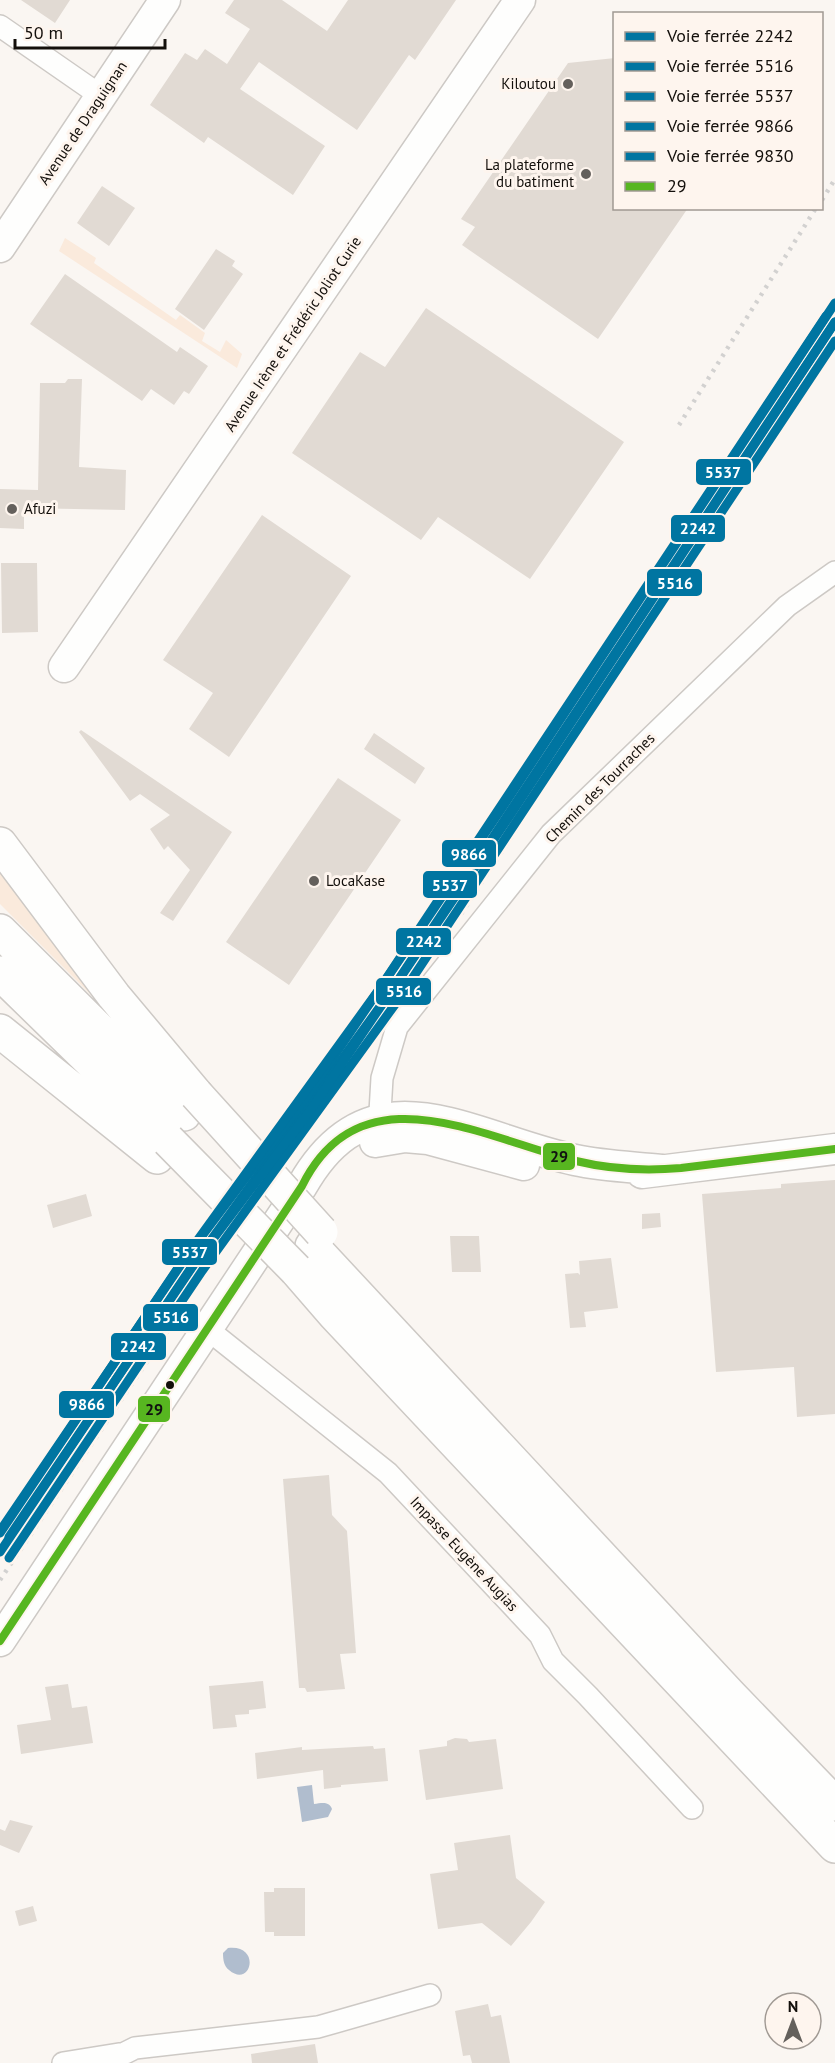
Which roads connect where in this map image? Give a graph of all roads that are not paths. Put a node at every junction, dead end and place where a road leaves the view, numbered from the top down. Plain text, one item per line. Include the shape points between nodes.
1 (145, 0) edge
2 (165, 0) edge
3 (520, 0) edge
4 (0, 26) edge
5 (94, 91) junction
6 (0, 211) edge
7 (0, 247) edge
8 (835, 572) edge
9 (64, 667) dead end
10 (0, 844) edge
11 (0, 931) edge
12 (0, 973) edge
13 (0, 1031) edge
14 (176, 1126) junction
15 (381, 1130) junction
16 (835, 1149) edge
17 (304, 1258) junction
18 (206, 1328) junction
19 (0, 1641) edge
20 (835, 1804) edge
21 (692, 1808) dead end
22 (835, 1846) edge
23 (430, 1995) dead end
24 (63, 2063) edge

1 - 5 main road, Avenue de Draguignan
2 - 5 main road, Avenue de Draguignan
3 - 9 main road, Avenue Irène et Frédéric Joliot Curie
4 - 5 street
5 - 6 main road, Avenue de Draguignan
5 - 7 main road, Avenue de Draguignan
8 - 15 street, Chemin des Tourraches via 788,606 551,834 397,1027 382,1078
10 - 14 highway via 114,996
11 - 14 highway
12 - 14 highway via 123,1093
13 - 14 highway
14 - 17 highway
14 - 17 highway
15 - 16 main road via 419,1117 446,1121 574,1160 661,1170
15 - 18 main road via 357,1127 314,1163
17 - 20 highway via 428,1372
17 - 22 highway via 335,1315
18 - 19 main road
18 - 21 street, Impasse Eugène Augias via 388,1473 540,1635 553,1661
23 - 24 street via 318,2027 135,2048

